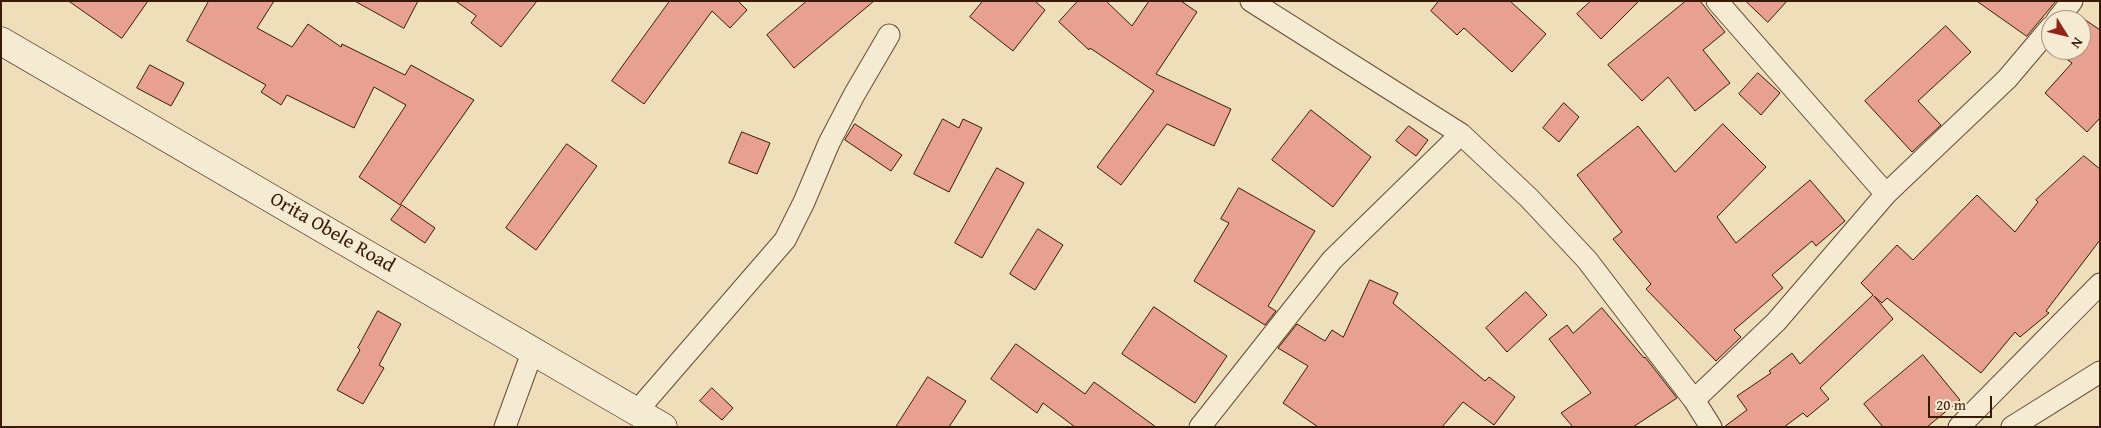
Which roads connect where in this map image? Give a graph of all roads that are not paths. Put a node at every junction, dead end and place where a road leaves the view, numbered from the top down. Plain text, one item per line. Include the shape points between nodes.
1 (1251, 1) edge
2 (1717, 1) edge
3 (889, 35) dead end
4 (2041, 39) edge
5 (1, 41) edge
6 (1460, 134) junction
7 (1886, 194) junction
8 (2100, 284) edge
9 (534, 350) junction
10 (2100, 372) edge
11 (1694, 400) junction
12 (637, 411) junction
13 (506, 427) edge
14 (663, 427) edge
15 (1200, 427) edge
16 (1711, 427) edge
17 (1959, 427) edge
18 (2012, 427) edge

1 - 6 street
2 - 7 street
3 - 12 street via 829,143 785,240
4 - 7 street via 2007,79
5 - 9 main road, Orita Obele Road
6 - 11 street via 1529,198 1587,260
6 - 15 street via 1332,260
7 - 11 street via 1776,322
8 - 17 street
9 - 12 main road, Orita Obele Road
9 - 13 street
10 - 18 street
11 - 16 street
12 - 14 main road, Orita Obele Road

